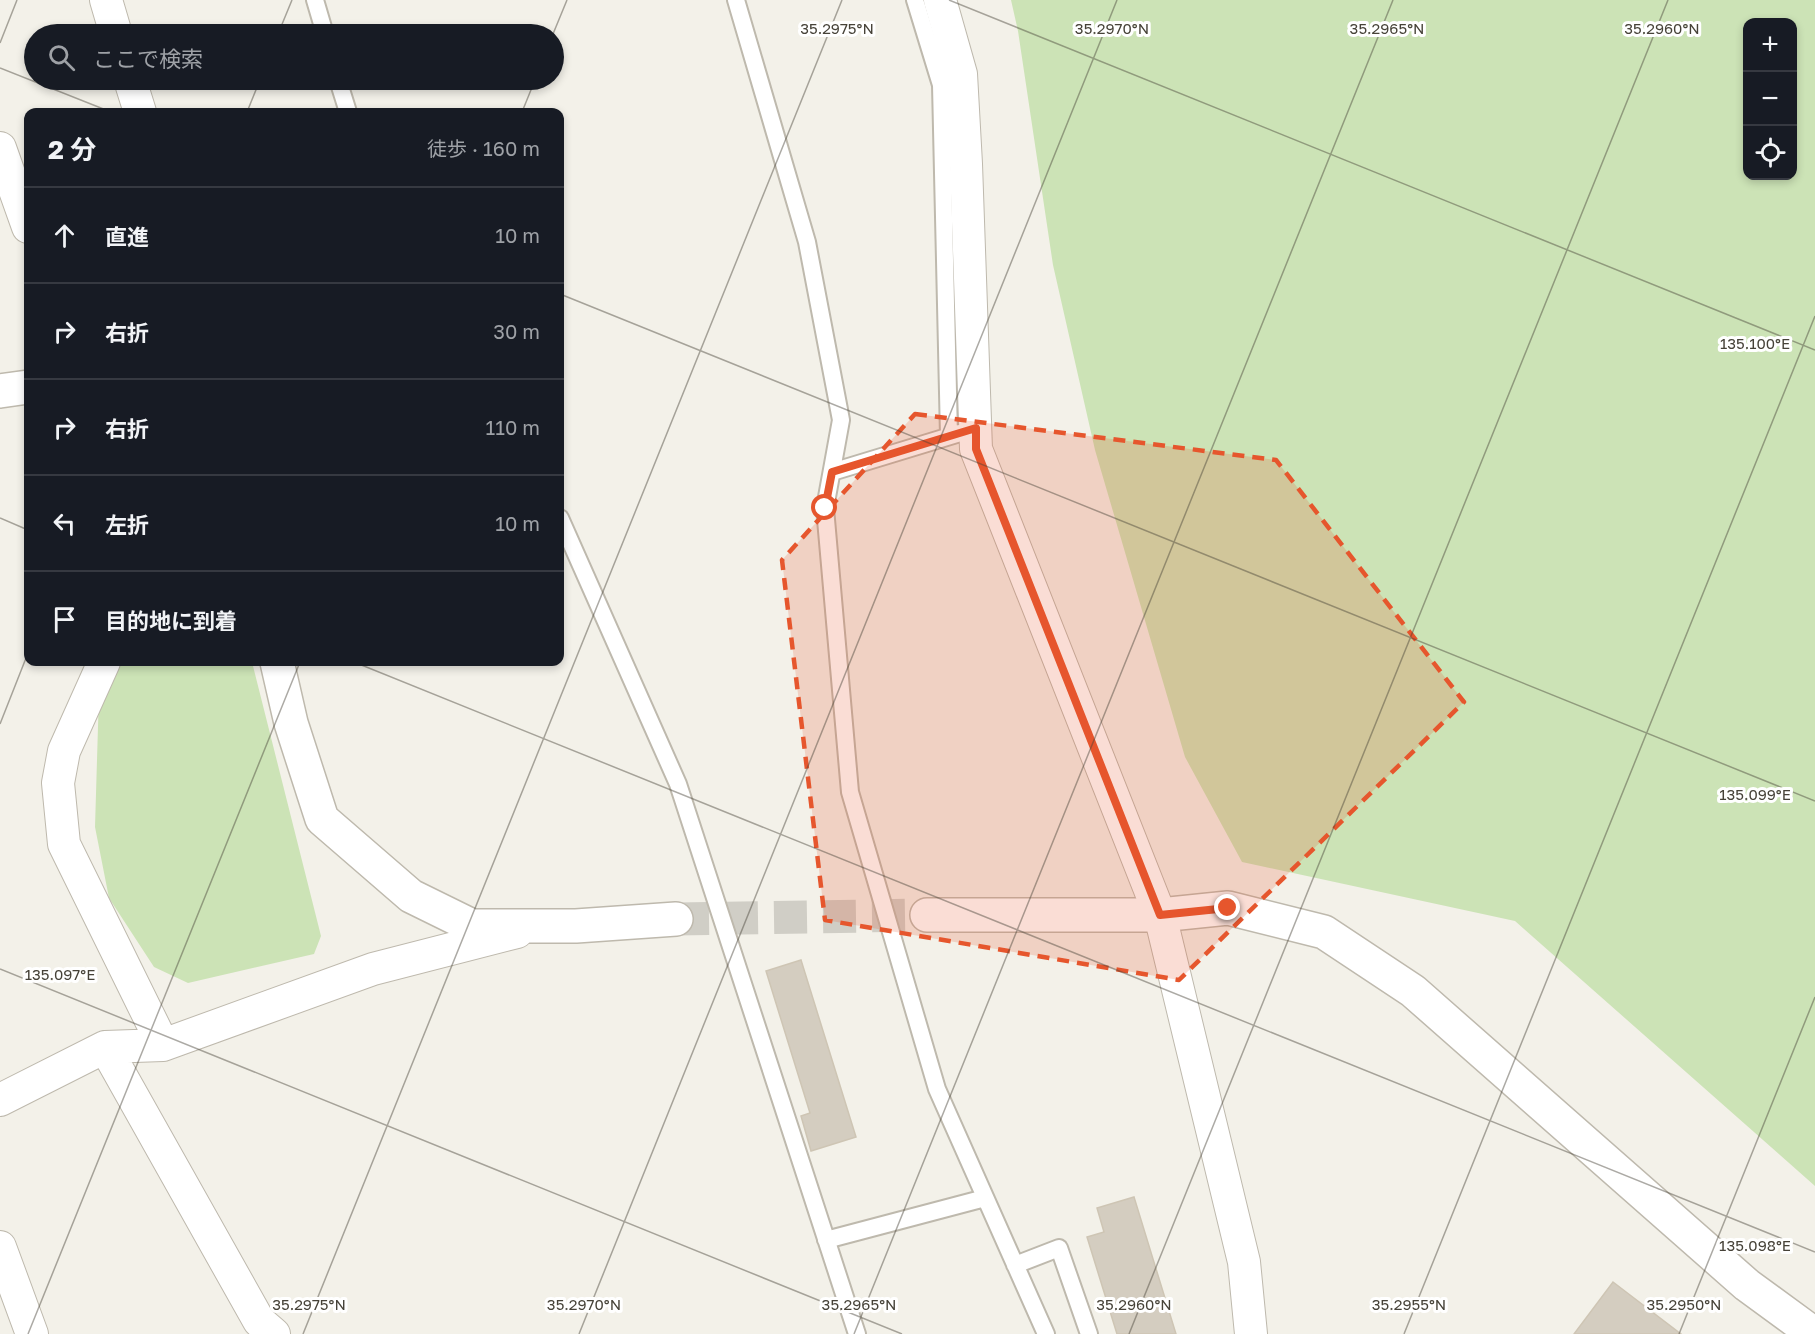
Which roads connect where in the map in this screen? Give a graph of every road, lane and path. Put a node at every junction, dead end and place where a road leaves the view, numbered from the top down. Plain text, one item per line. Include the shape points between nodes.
1 (106, 0) edge
2 (315, 0) edge
3 (736, 0) edge
4 (915, 0) edge
5 (940, 0) edge
6 (113, 24) edge
7 (322, 24) edge
8 (133, 90) edge
9 (341, 90) edge
10 (139, 108) edge
11 (347, 108) edge
12 (0, 148) edge
13 (24, 216) edge
14 (24, 388) edge
15 (0, 391) edge
16 (963, 432) junction
17 (832, 472) junction
18 (564, 527) edge
19 (102, 666) edge
20 (278, 666) edge
21 (927, 915) tunnel mouth
22 (1160, 915) junction
23 (676, 919) tunnel mouth
24 (539, 926) junction
25 (163, 1045) junction
26 (105, 1047) junction
27 (0, 1100) edge
28 (986, 1198) junction
29 (826, 1240) junction
30 (0, 1247) edge
31 (1015, 1265) junction
32 (33, 1334) edge
33 (274, 1334) edge
34 (857, 1334) edge
35 (1046, 1334) edge
36 (1089, 1334) edge
37 (1251, 1334) edge
38 (1814, 1334) edge

1 - 6 street
2 - 7 lane
3 - 17 lane via 807,242 841,420
4 - 16 lane via 940,85
5 - 16 street via 961,74
8 - 10 street
9 - 11 lane
12 - 13 street
14 - 15 street
16 - 17 lane
16 - 22 street via 976,449
17 - 28 lane via 825,508 850,792 937,1089
18 - 29 lane via 678,784
19 - 25 street via 64,751 58,783 64,844
20 - 24 street via 291,723 322,819 411,896 431,906 472,926
21 - 22 street
22 - 37 street via 1244,1262
22 - 38 street via 1228,908 1323,932 1413,991 1747,1285
23 - 24 street
24 - 25 street via 374,969
25 - 26 street
26 - 27 street
26 - 33 street via 259,1321
28 - 29 lane
28 - 31 lane
29 - 34 lane
30 - 32 street
31 - 35 lane
31 - 36 lane via 1059,1248

